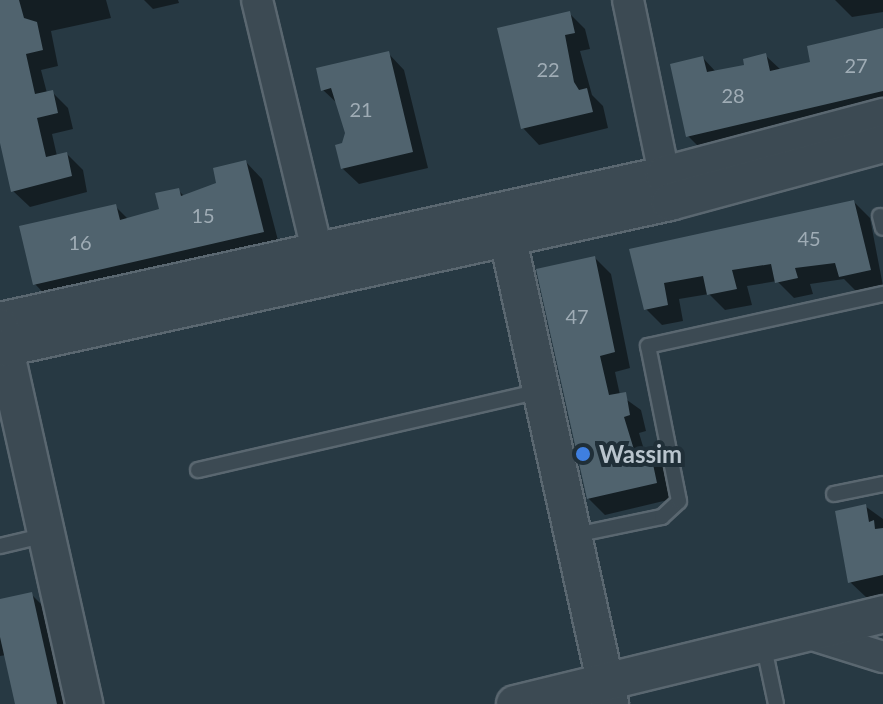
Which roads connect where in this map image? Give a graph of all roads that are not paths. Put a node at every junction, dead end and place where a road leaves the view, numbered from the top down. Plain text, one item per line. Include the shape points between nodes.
1 (257, 0) edge
2 (628, 0) edge
3 (883, 117) edge
4 (883, 144) edge
5 (667, 188) junction
6 (493, 228) junction
7 (321, 266) junction
8 (883, 294) edge
9 (1, 336) edge
10 (530, 394) junction
11 (198, 470) dead end
12 (883, 484) edge
13 (834, 494) dead end
14 (47, 535) junction
15 (573, 536) junction
16 (0, 546) edge
17 (883, 614) edge
18 (806, 633) junction
19 (763, 643) junction
20 (883, 657) edge
21 (596, 695) edge
22 (84, 704) edge
23 (515, 704) edge
24 (776, 704) edge

1 - 7 street
2 - 5 street
3 - 5 street
4 - 5 street
5 - 6 street
6 - 7 street
6 - 10 street
7 - 9 street
8 - 15 lane via 648,346 679,501 662,517
9 - 14 street
10 - 11 lane
10 - 15 street
10 - 21 street
12 - 13 lane
14 - 16 lane
14 - 22 street
15 - 21 street
17 - 18 street
18 - 19 street
18 - 20 street
19 - 21 street
19 - 24 lane
21 - 23 street

